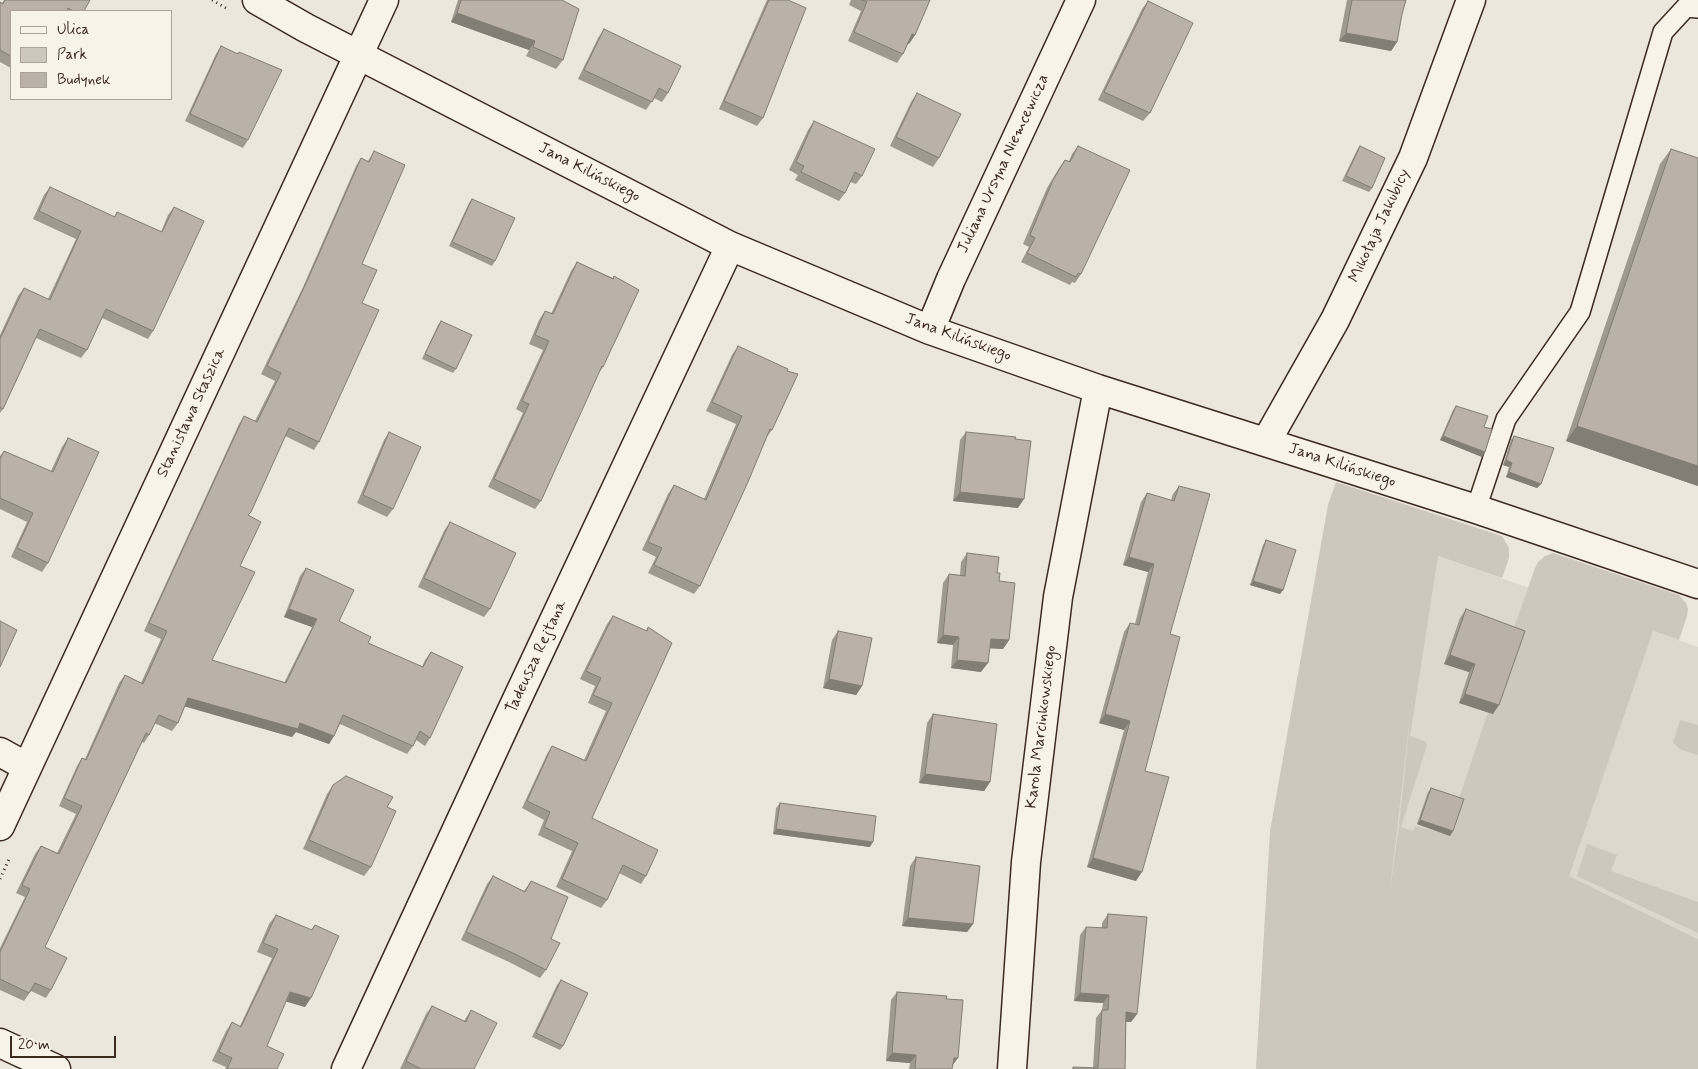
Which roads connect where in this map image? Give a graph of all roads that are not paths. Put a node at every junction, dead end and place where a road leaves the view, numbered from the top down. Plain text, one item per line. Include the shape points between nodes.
1 (257, 0) edge
2 (384, 0) edge
3 (1081, 0) edge
4 (1471, 0) edge
5 (1698, 8) edge
6 (359, 54) junction
7 (730, 246) junction
8 (930, 330) junction
9 (1098, 389) junction
10 (1266, 442) junction
11 (1476, 509) junction
12 (1698, 584) edge
13 (0, 752) edge
14 (27, 767) junction
15 (0, 826) edge
16 (0, 1043) edge
17 (56, 1069) edge
18 (346, 1069) edge
19 (1012, 1069) edge

1 - 6 street, Jana Kilińskiego
2 - 6 street, Stanisława Staszica
3 - 8 street, Juliana Ursyna Niemcewicza via 950,279
4 - 10 street, Mikołaja Jakubicy via 1412,158 1335,320
5 - 11 lane via 1686,8 1663,32 1580,312 1506,419
6 - 7 street, Jana Kilińskiego
6 - 14 street, Stanisława Staszica
7 - 8 street, Jana Kilińskiego
7 - 18 street, Tadeusza Rejtana
8 - 9 street, Jana Kilińskiego
9 - 10 street, Jana Kilińskiego
9 - 19 street, Karola Marcinkowskiego via 1058,597 1026,862
10 - 11 street, Jana Kilińskiego
11 - 12 street, Jana Kilińskiego
13 - 14 street
14 - 15 street, Stanisława Staszica
16 - 17 street

